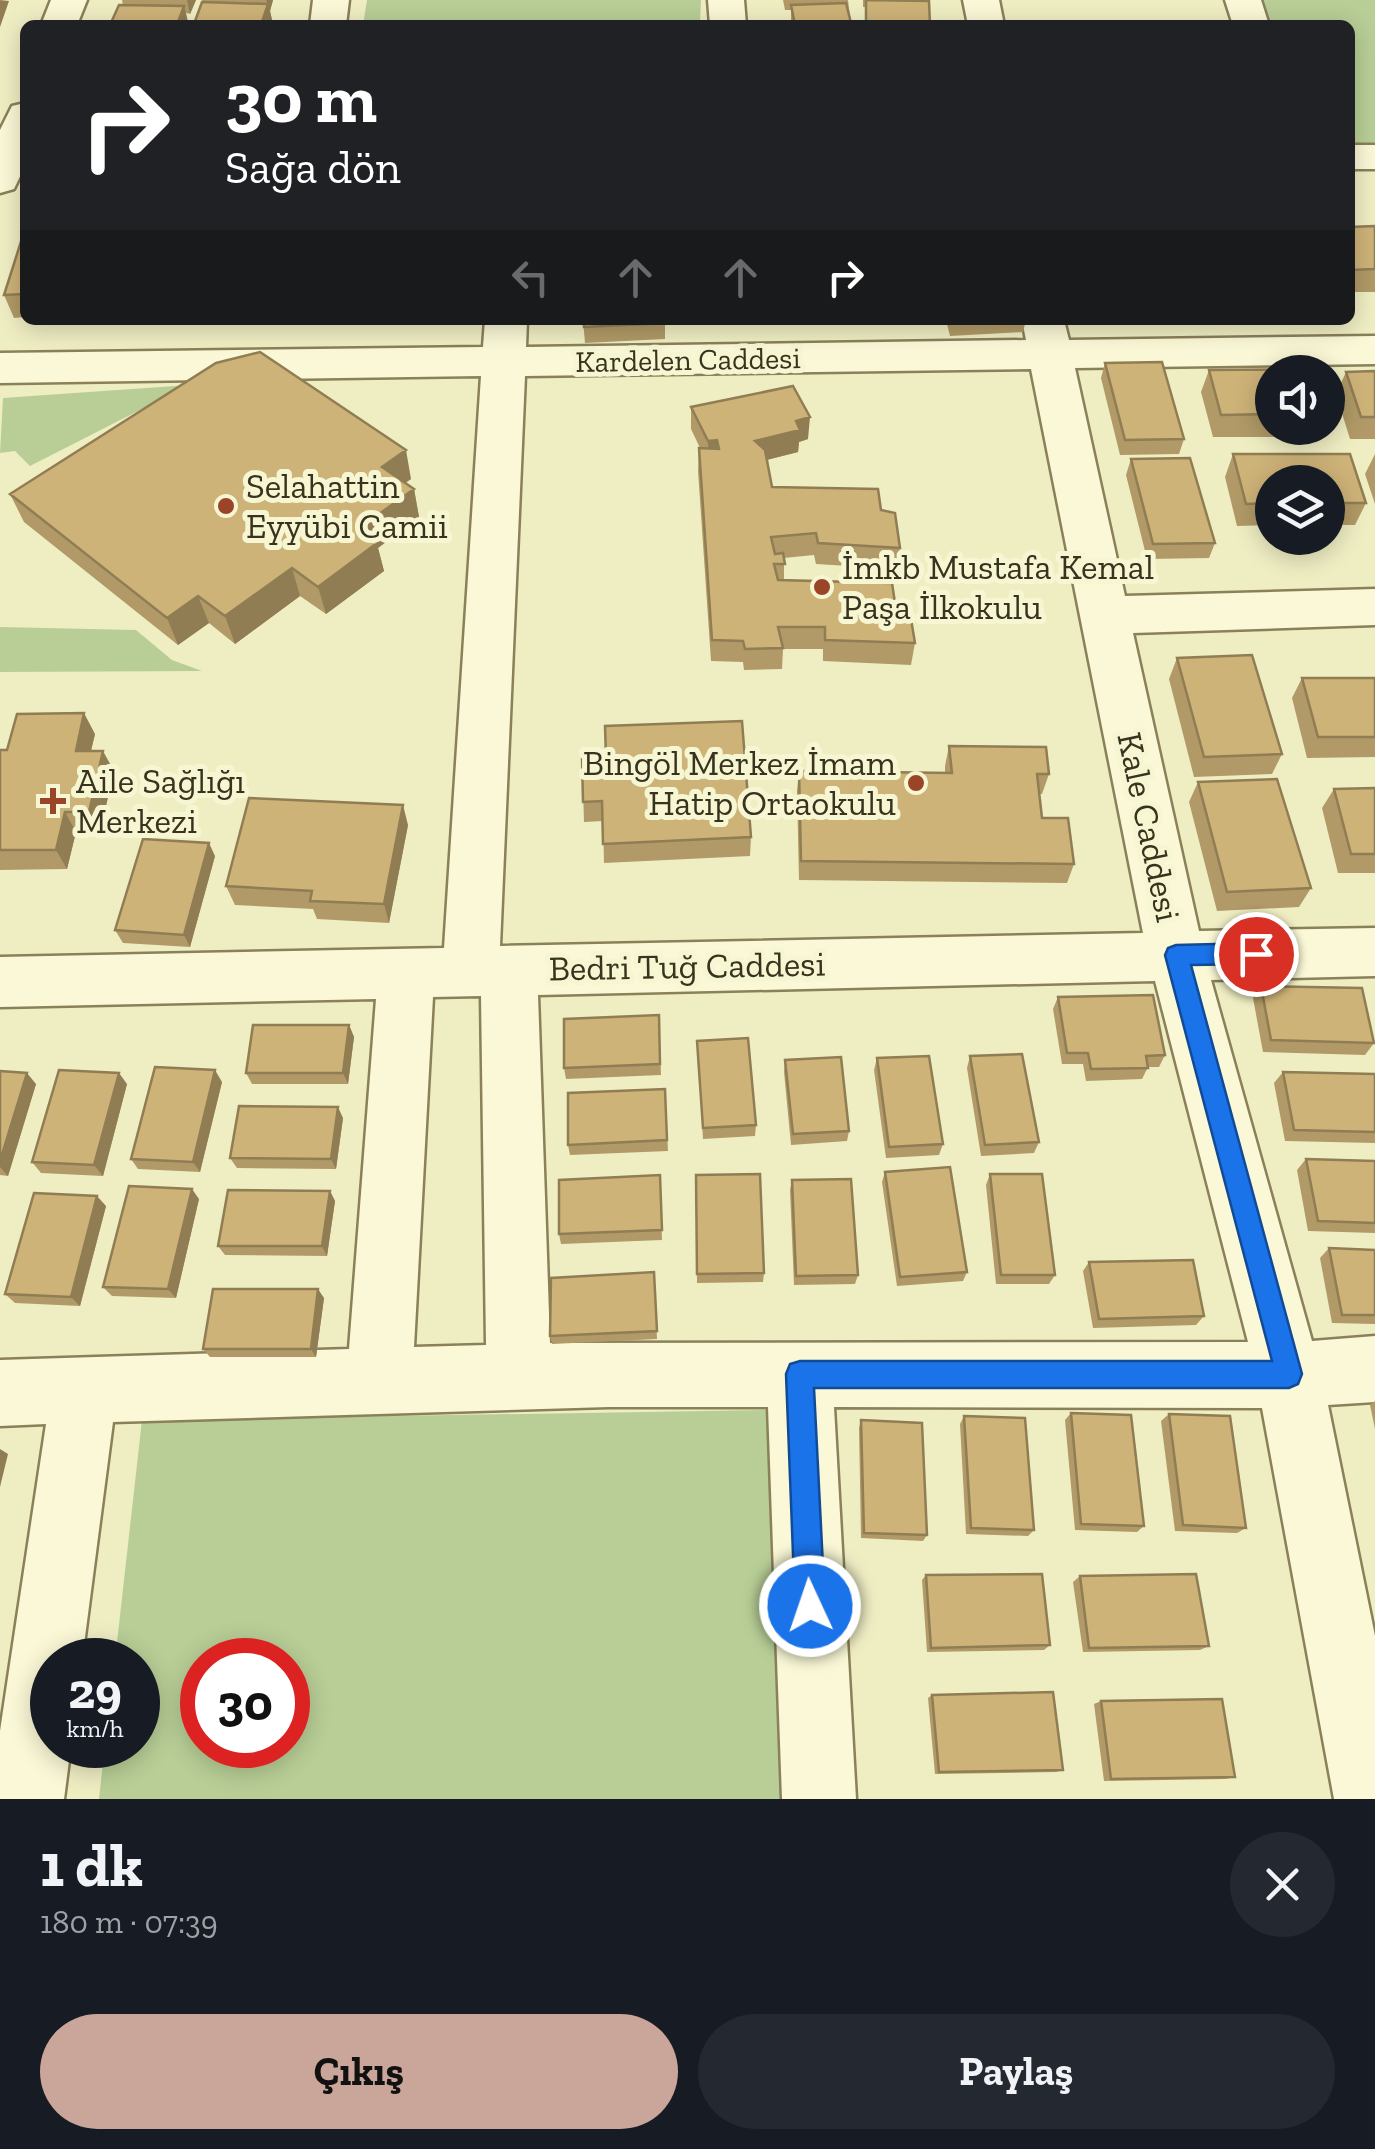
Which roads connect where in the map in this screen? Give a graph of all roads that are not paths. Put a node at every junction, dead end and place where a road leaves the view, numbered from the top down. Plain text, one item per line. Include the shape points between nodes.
1 (20, 130) edge
2 (7, 171) edge
3 (1046, 337) edge
4 (505, 341) edge
5 (1375, 350) edge
6 (0, 368) edge
7 (1375, 607) edge
8 (1105, 615) junction
9 (1375, 952) edge
10 (1176, 955) junction
11 (490, 971) junction
12 (406, 972) junction
13 (0, 982) edge
14 (1375, 1369) edge
15 (800, 1374) junction
16 (1289, 1374) junction
17 (519, 1377) junction
18 (379, 1381) junction
19 (84, 1391) junction
20 (0, 1393) edge
21 (27, 1799) edge
22 (819, 1799) edge
23 (1371, 1799) edge

1 - 2 street
3 - 4 street, Kardelen Caddesi
3 - 5 street, Kardelen Caddesi
3 - 8 street, Kale Caddesi
4 - 6 street, Kardelen Caddesi
4 - 11 street
7 - 8 street
8 - 10 street, Kale Caddesi
9 - 10 street, Bedri Tuğ Caddesi
10 - 11 street, Bedri Tuğ Caddesi
10 - 16 street, Kale Caddesi
11 - 12 street, Bedri Tuğ Caddesi
11 - 17 street
12 - 13 street, Bedri Tuğ Caddesi
12 - 18 street
14 - 16 street
15 - 16 street
15 - 17 street
15 - 22 street
16 - 23 street, Kale Caddesi
17 - 18 street
18 - 19 street
19 - 20 street
19 - 21 street

